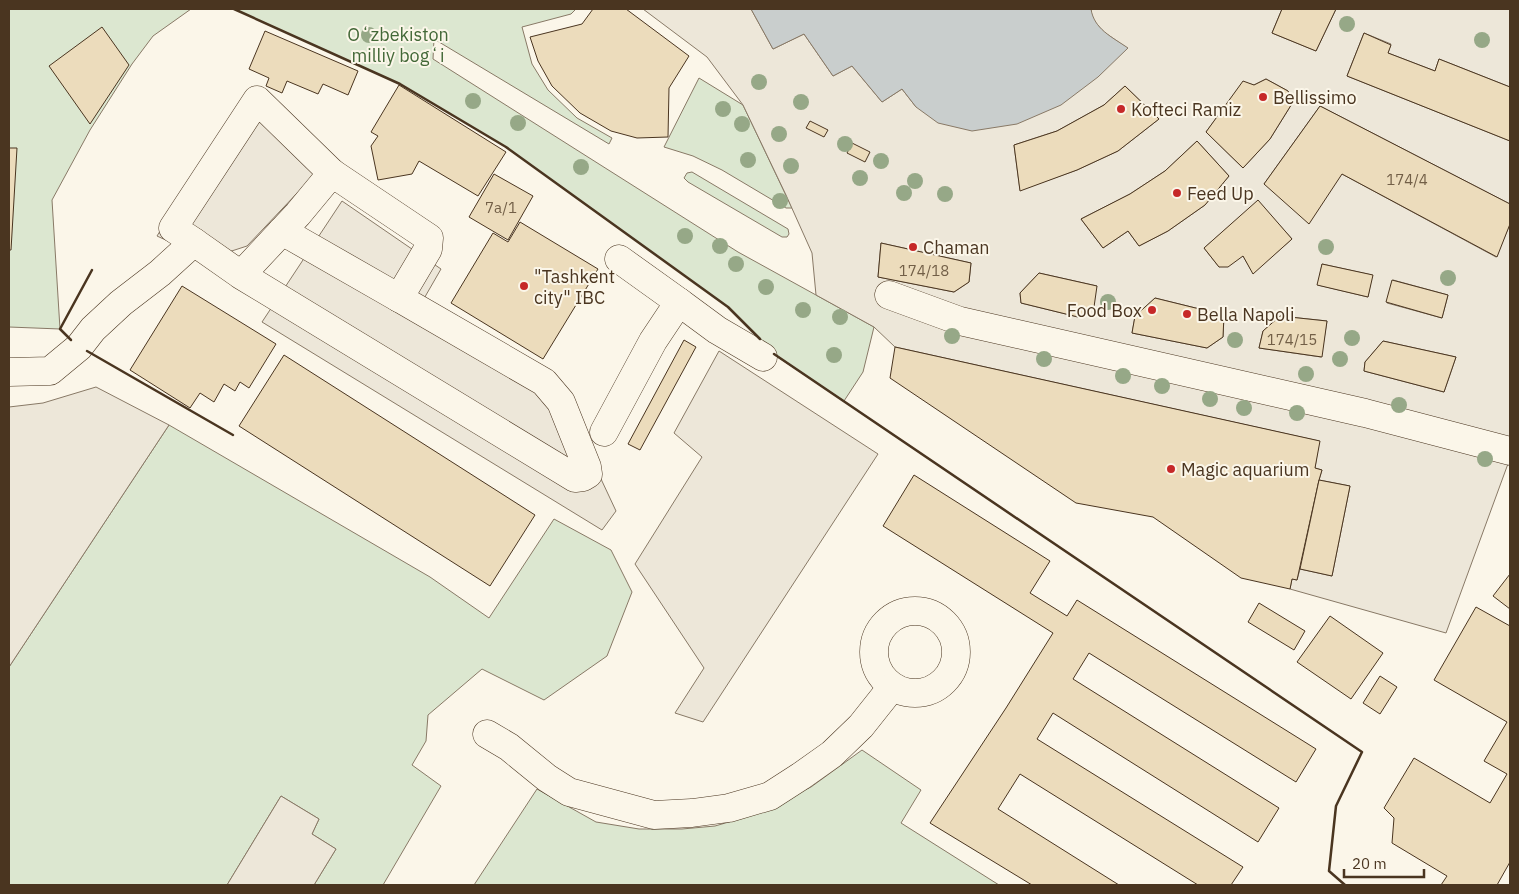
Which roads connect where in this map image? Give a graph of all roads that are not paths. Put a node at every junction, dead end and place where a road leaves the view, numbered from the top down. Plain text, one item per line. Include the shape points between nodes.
1 (332, 173) junction
2 (282, 231) junction
3 (194, 242) junction
4 (619, 259) dead end
5 (241, 275) junction
6 (889, 295) dead end
7 (399, 298) junction
8 (679, 302) junction
9 (763, 357) dead end
10 (9, 372) edge
11 (604, 432) dead end
12 (1510, 451) edge
13 (892, 687) dead end
14 (488, 734) dead end

1 - 2 lane
1 - 3 lane via 257,100 173,228
1 - 7 lane via 429,238 428,249
2 - 5 lane
2 - 7 lane
3 - 5 lane
3 - 10 lane via 121,303 79,347 50,371
4 - 8 lane
5 - 7 lane via 575,478 588,474 561,402 544,382
6 - 12 lane via 960,321 1365,412
8 - 9 lane via 717,330
8 - 11 lane via 653,341
13 - 14 lane via 861,726 832,754 770,796 729,808 692,813 654,815 569,792

